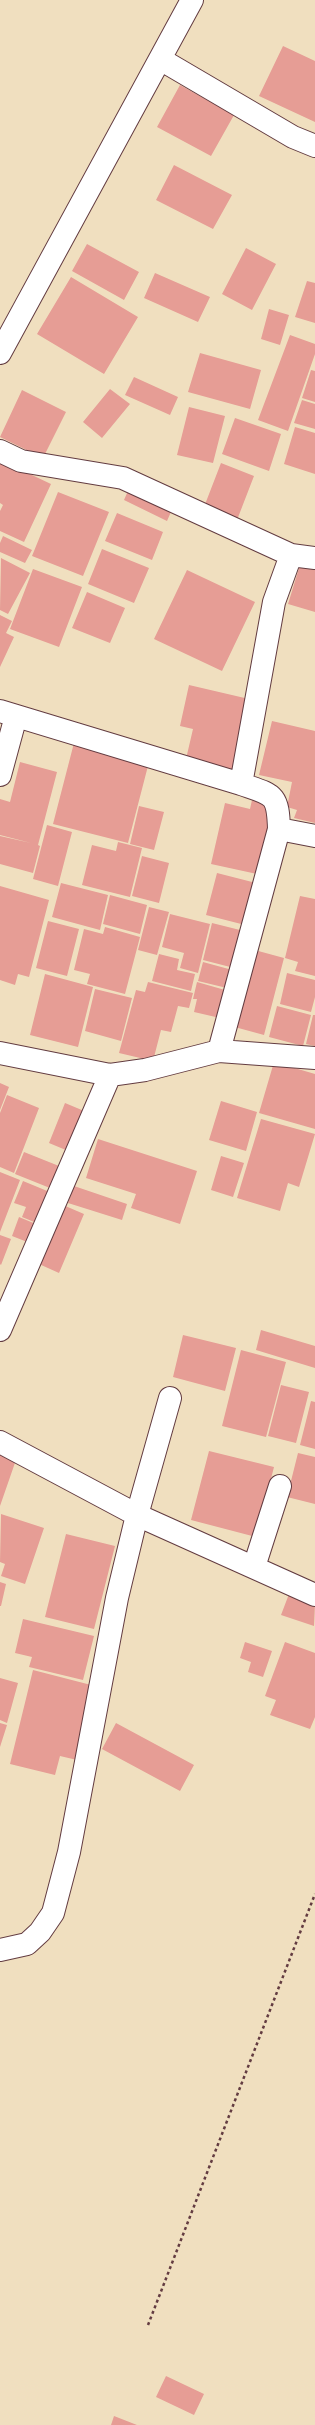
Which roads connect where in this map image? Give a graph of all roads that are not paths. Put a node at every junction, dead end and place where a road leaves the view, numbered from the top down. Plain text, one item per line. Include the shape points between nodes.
1 (192, 0) edge
2 (160, 59) junction
3 (315, 146) edge
4 (0, 353) edge
5 (0, 451) edge
6 (291, 555) junction
7 (315, 558) edge
8 (8, 713) edge
9 (0, 774) edge
10 (241, 784) junction
11 (279, 829) junction
12 (315, 836) edge
13 (219, 1051) junction
14 (0, 1053) edge
15 (315, 1058) edge
16 (110, 1075) junction
17 (0, 1330) edge
18 (170, 1398) dead end
19 (0, 1442) edge
20 (280, 1486) dead end
21 (136, 1515) junction
22 (254, 1567) junction
23 (315, 1594) edge
24 (0, 1950) edge

1 - 2 street
2 - 3 street via 293,137
2 - 4 street
5 - 6 street via 21,460 123,478
6 - 7 street
6 - 10 street via 274,602
8 - 9 street
8 - 10 street
10 - 11 street via 267,793 274,799 279,809
11 - 12 street
11 - 13 street
13 - 15 street
13 - 16 street via 145,1070
14 - 16 street
16 - 17 street
18 - 21 street
19 - 21 street
20 - 22 street
21 - 22 street
21 - 24 street via 117,1598 69,1852 53,1913 28,1944
22 - 23 street

